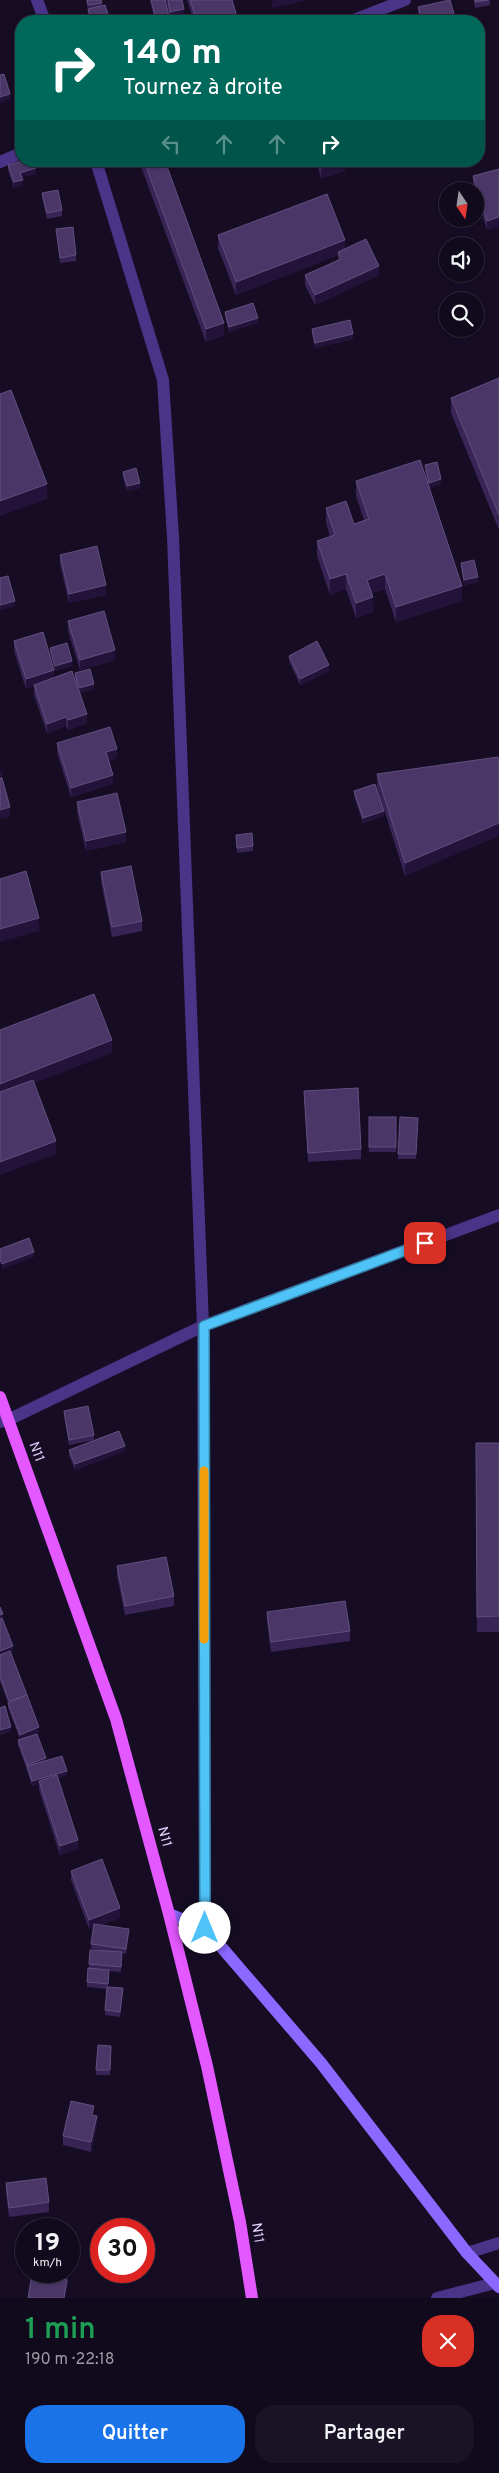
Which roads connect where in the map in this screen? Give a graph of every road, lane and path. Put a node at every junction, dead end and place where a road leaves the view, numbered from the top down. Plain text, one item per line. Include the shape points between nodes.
1 (36, 0) edge
2 (405, 0) edge
3 (42, 15) edge
4 (366, 15) edge
5 (15, 156) edge
6 (0, 162) edge
7 (98, 167) edge
8 (499, 1215) edge
9 (204, 1326) junction
10 (0, 1397) edge
11 (4, 1421) edge
12 (169, 1914) junction
13 (205, 1928) junction
14 (499, 2243) edge
15 (467, 2253) junction
16 (497, 2285) edge
17 (252, 2298) edge
18 (437, 2298) edge

1 - 3 street
2 - 4 street
5 - 6 street
7 - 9 street via 163,380 173,537
8 - 9 street
9 - 11 street
9 - 13 street
10 - 11 main road, N11
11 - 12 main road, N11 via 116,1720
12 - 13 main road
12 - 17 main road, N11 via 211,2086 240,2222
13 - 15 main road via 320,2064
14 - 15 street
15 - 16 main road
16 - 18 street

